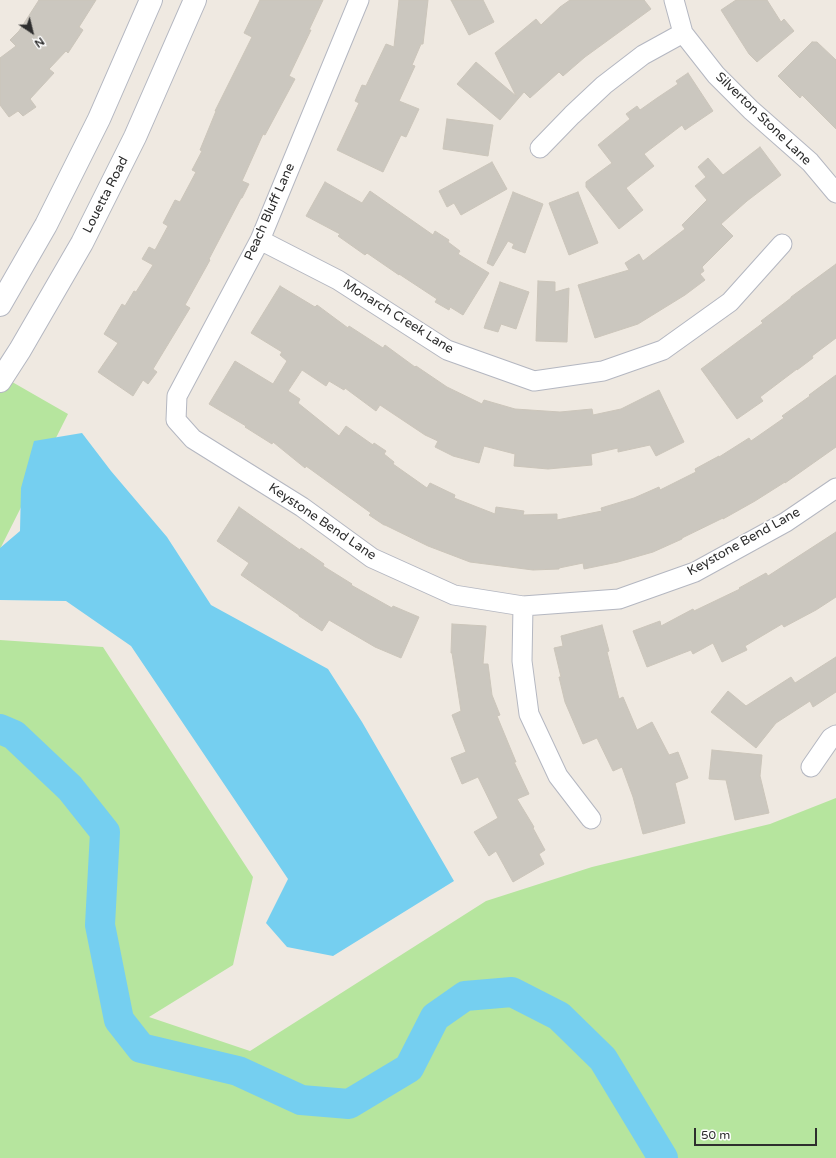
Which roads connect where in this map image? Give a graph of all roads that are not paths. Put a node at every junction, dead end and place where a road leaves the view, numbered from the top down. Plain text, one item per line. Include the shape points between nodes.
1 (151, 0) edge
2 (195, 0) edge
3 (359, 0) edge
4 (674, 0) edge
5 (683, 33) junction
6 (540, 148) dead end
7 (836, 193) edge
8 (260, 240) junction
9 (782, 244) dead end
10 (0, 305) edge
11 (0, 381) edge
12 (176, 420) joint
13 (836, 488) edge
14 (523, 606) junction
15 (836, 735) edge
16 (811, 767) dead end
17 (591, 819) dead end

1 - 10 main road via 99,119 46,225
2 - 11 main road, Louetta Road via 135,137 86,236
3 - 8 street, Peach Bluff Lane
4 - 5 street, Silverton Stone Lane
5 - 6 street via 643,56 604,85
5 - 7 street, Silverton Stone Lane via 716,75 810,162
8 - 9 street, Monarch Creek Lane via 338,280 447,350 534,381 603,371 664,350 730,302
8 - 12 street, Peach Bluff Lane via 177,396
12 - 14 street, Keystone Bend Lane via 193,439 302,507 372,558 454,595
13 - 14 street, Keystone Bend Lane via 786,522 695,572 619,600
14 - 17 street via 522,661 529,714 558,776
15 - 16 street

